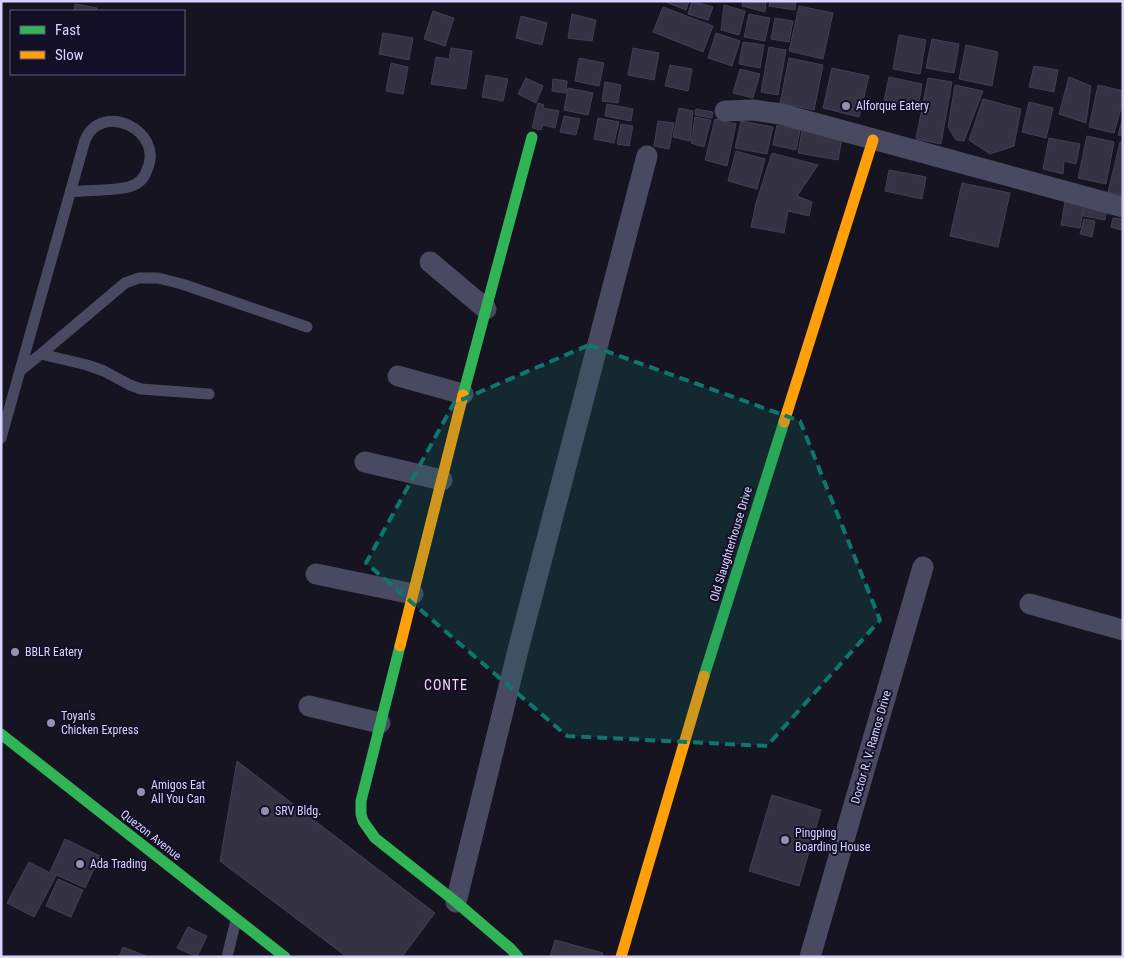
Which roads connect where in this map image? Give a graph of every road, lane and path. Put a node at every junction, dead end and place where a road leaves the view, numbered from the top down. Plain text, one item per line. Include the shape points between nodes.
1 (725, 111) dead end
2 (532, 137) dead end
3 (873, 140) junction
4 (647, 156) dead end
5 (71, 192) junction
6 (1123, 207) edge
7 (430, 262) dead end
8 (486, 309) junction
9 (307, 327) dead end
10 (41, 354) junction
11 (20, 370) junction
12 (398, 376) dead end
13 (209, 394) dead end
14 (463, 394) junction
15 (1, 438) edge
16 (365, 462) dead end
17 (442, 480) junction
18 (923, 566) dead end
19 (316, 574) dead end
20 (413, 594) junction
21 (1030, 604) dead end
22 (1123, 630) edge
23 (309, 706) dead end
24 (380, 723) junction
25 (1, 734) edge
26 (456, 902) junction
27 (236, 919) junction
28 (227, 957) edge
29 (285, 957) edge
30 (518, 957) edge
31 (621, 957) edge
32 (810, 957) edge

1 - 3 street via 753,110 780,114
2 - 8 street
3 - 6 street
3 - 31 street, Old Slaughterhouse Drive via 700,688
4 - 26 street
5 - 5 lane via 89,131 107,122 122,123 144,136 150,165 140,182 128,188
5 - 11 lane
7 - 8 street
8 - 14 street
9 - 10 lane via 182,284 158,278 138,278 125,283
10 - 11 lane
10 - 13 lane via 87,365 141,389
11 - 15 lane
12 - 14 street
14 - 17 street
16 - 17 street
17 - 20 street
18 - 32 street, Doctor R. V. Ramos Drive
19 - 20 street
20 - 24 street
21 - 22 street
23 - 24 street
24 - 26 street via 363,788 363,821 375,838
25 - 27 street, Quezon Avenue
26 - 30 street
27 - 28 lane
27 - 29 street, Quezon Avenue

